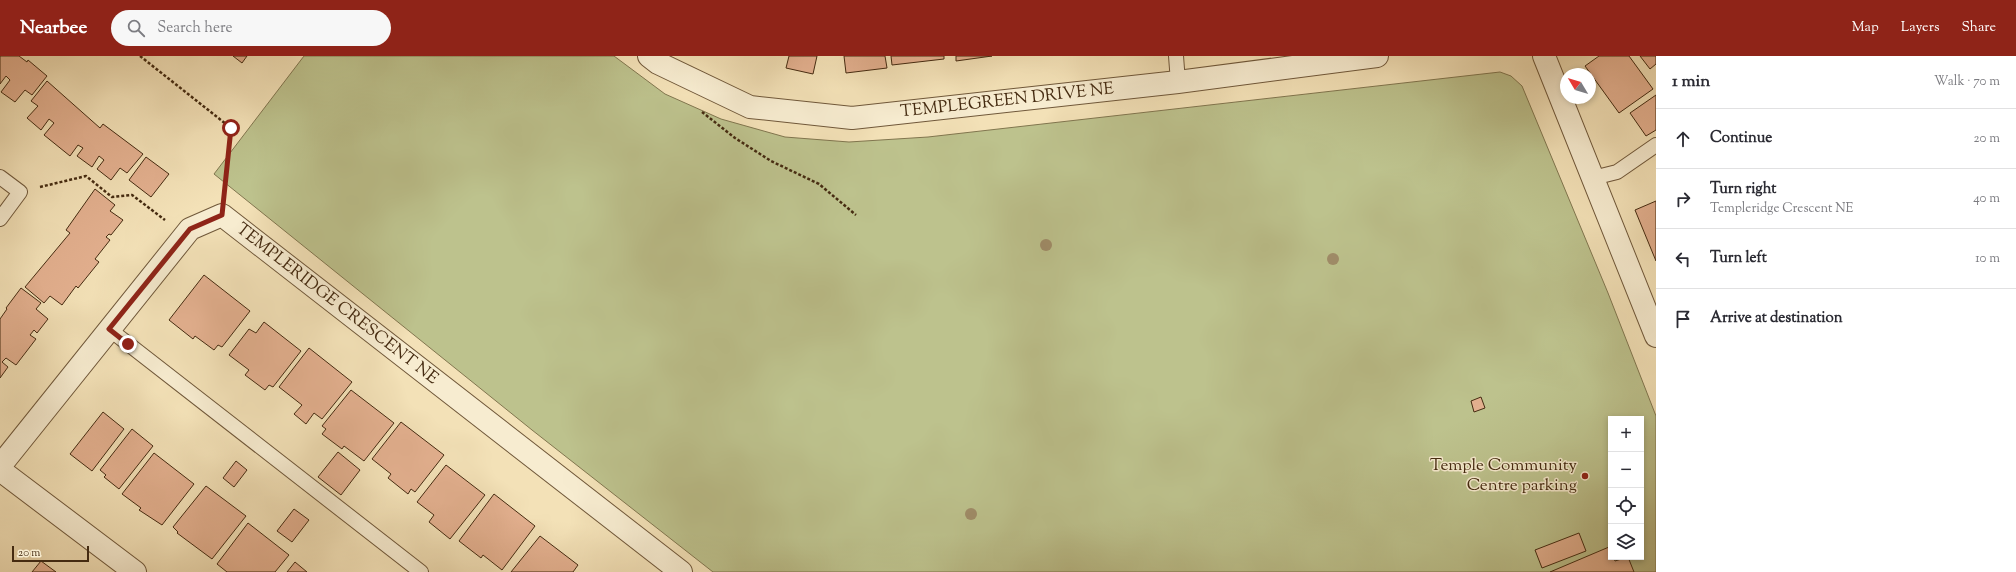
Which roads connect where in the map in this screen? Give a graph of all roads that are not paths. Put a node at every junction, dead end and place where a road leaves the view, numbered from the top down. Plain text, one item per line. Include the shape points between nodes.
1 (649, 56) edge
2 (1176, 56) edge
3 (1377, 56) edge
4 (1544, 56) edge
5 (1178, 82) junction
6 (1656, 145) edge
7 (0, 177) edge
8 (1593, 178) junction
9 (0, 218) edge
10 (1655, 328) edge
11 (109, 329) junction
12 (0, 466) edge
13 (0, 470) edge
14 (135, 572) edge
15 (421, 572) edge
16 (681, 572) edge

1 - 5 street, TEMPLEGREEN DRIVE NE via 658,63 750,107 852,118
2 - 5 lane
3 - 5 street, TEMPLEGREEN DRIVE NE
4 - 8 street
6 - 8 lane via 1617,172
7 - 9 lane via 20,192
8 - 10 street
11 - 12 street, TEMPLERIDGE CRESCENT NE
11 - 15 lane
11 - 16 street, TEMPLERIDGE CRESCENT NE via 190,229 222,215
13 - 14 street

